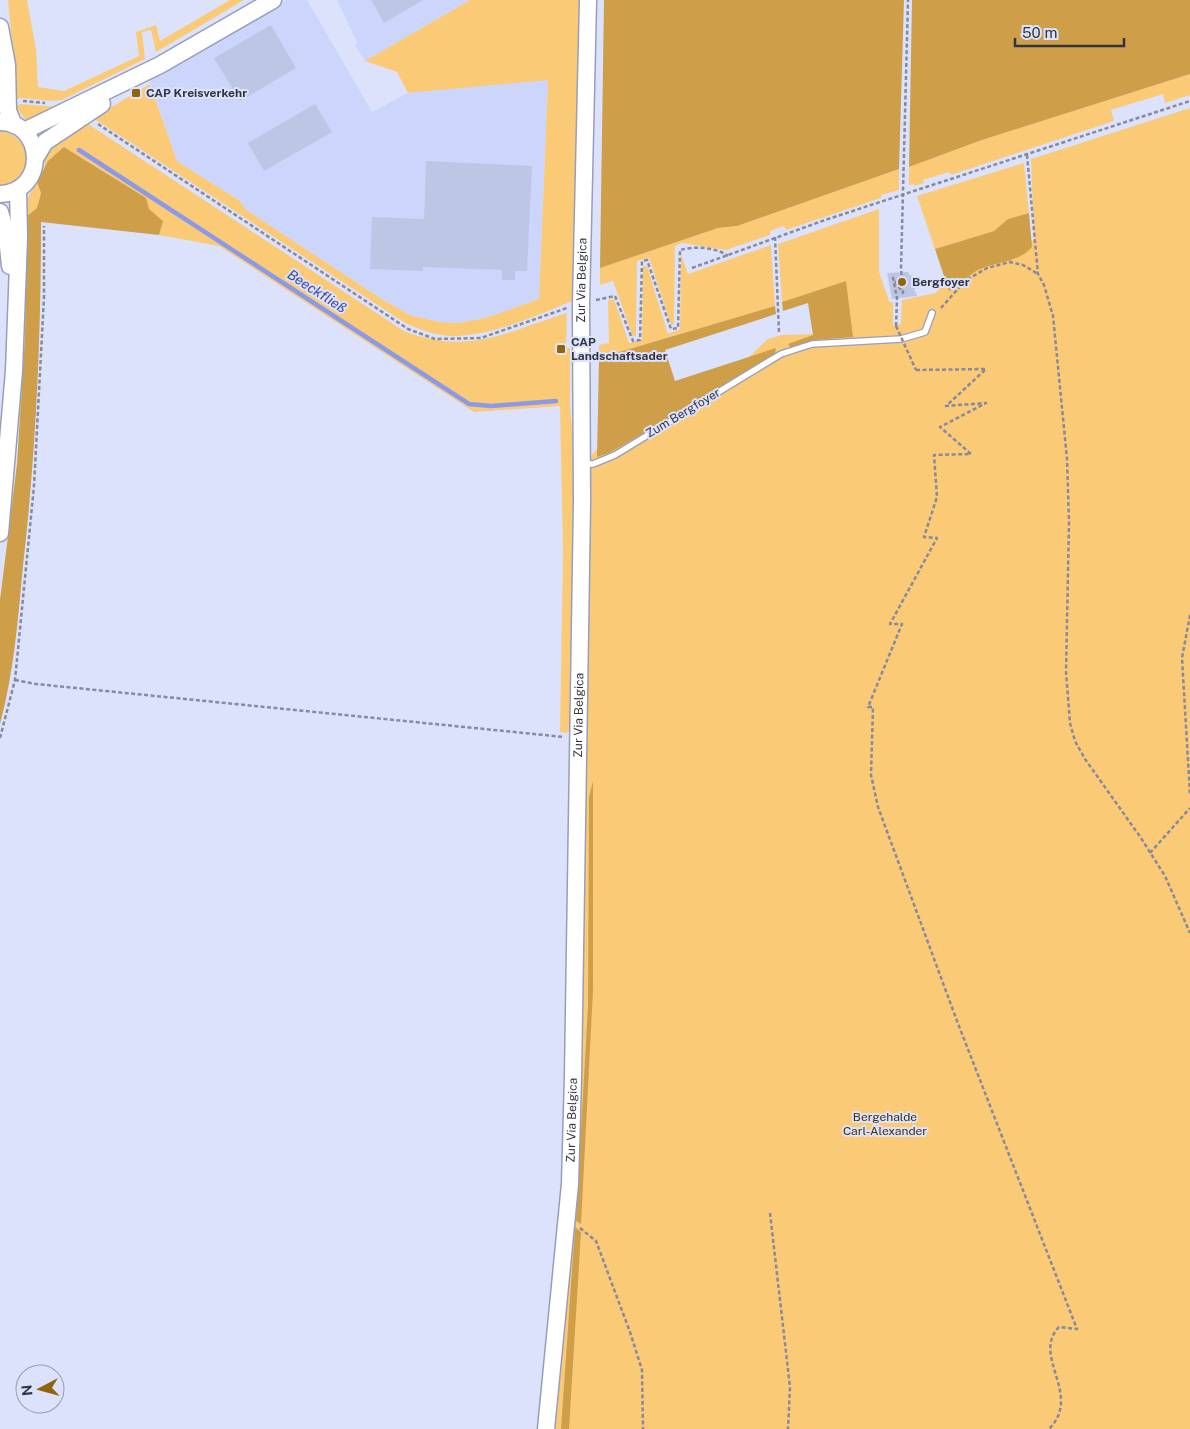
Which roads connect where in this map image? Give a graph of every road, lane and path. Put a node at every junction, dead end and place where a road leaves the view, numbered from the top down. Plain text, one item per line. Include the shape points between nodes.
1 (274, 0) edge
2 (588, 0) edge
3 (908, 0) edge
4 (0, 27) edge
5 (160, 65) junction
6 (8, 101) junction
7 (1190, 101) edge
8 (53, 104) dead end
9 (84, 116) junction
10 (13, 126) edge
11 (1027, 156) junction
12 (36, 157) junction
13 (18, 190) junction
14 (0, 194) edge
15 (904, 196) junction
16 (0, 212) edge
17 (44, 226) dead end
18 (775, 237) junction
19 (728, 256) junction
20 (692, 268) dead end
21 (1038, 274) junction
22 (589, 302) junction
23 (16, 312) junction
24 (932, 313) joint
25 (780, 332) dead end
26 (582, 464) junction
27 (0, 534) edge
28 (1190, 615) edge
29 (15, 680) junction
30 (0, 738) edge
31 (578, 738) junction
32 (1190, 795) edge
33 (1190, 808) edge
34 (1150, 853) junction
35 (1190, 933) edge
36 (770, 1213) dead end
37 (573, 1222) dead end
38 (546, 1429) edge
39 (643, 1429) edge
40 (788, 1429) edge
41 (1049, 1429) edge

1 - 5 street
2 - 22 street, Zur Via Belgica
3 - 15 path
4 - 6 street via 7,65
5 - 9 street
5 - 10 street
6 - 8 path
6 - 10 street
7 - 11 path
9 - 12 street via 45,142
9 - 22 path via 408,329 435,339 481,338
10 - 12 street via 33,143
11 - 15 path
11 - 21 path
12 - 13 street via 32,176
13 - 14 street
13 - 23 street
15 - 18 path
15 - 41 path, bridge via 903,292 893,278 897,298 896,326 916,370 986,369 946,406 986,403 940,428 971,454 934,455 937,496 924,536 937,538 890,624 902,624 868,707 873,707 871,776 878,807 957,1021 1078,1329 1059,1327 1051,1338 1049,1350 1060,1382 1061,1396 1057,1417
16 - 23 street via 7,237
17 - 29 path via 34,486
18 - 19 path
18 - 25 path
19 - 20 path
19 - 22 path via 722,251 690,247 680,250 678,328 671,329 647,260 642,261 640,340 633,341 614,296
21 - 24 path via 1023,264 1010,262 986,268 965,280 943,306
21 - 34 path via 1053,316 1067,459 1066,672 1070,723 1085,759
22 - 26 street, Zur Via Belgica
23 - 27 street via 8,459
24 - 26 lane, Zum Bergfoyer via 925,332 901,339 812,344 781,354 615,455 593,464
26 - 31 street, Zur Via Belgica
28 - 32 path via 1182,658
29 - 30 path
29 - 31 path
31 - 38 street, Zur Via Belgica via 570,1184
33 - 34 path
34 - 35 path
36 - 40 path via 790,1387
37 - 39 path via 596,1241 630,1332 642,1370

